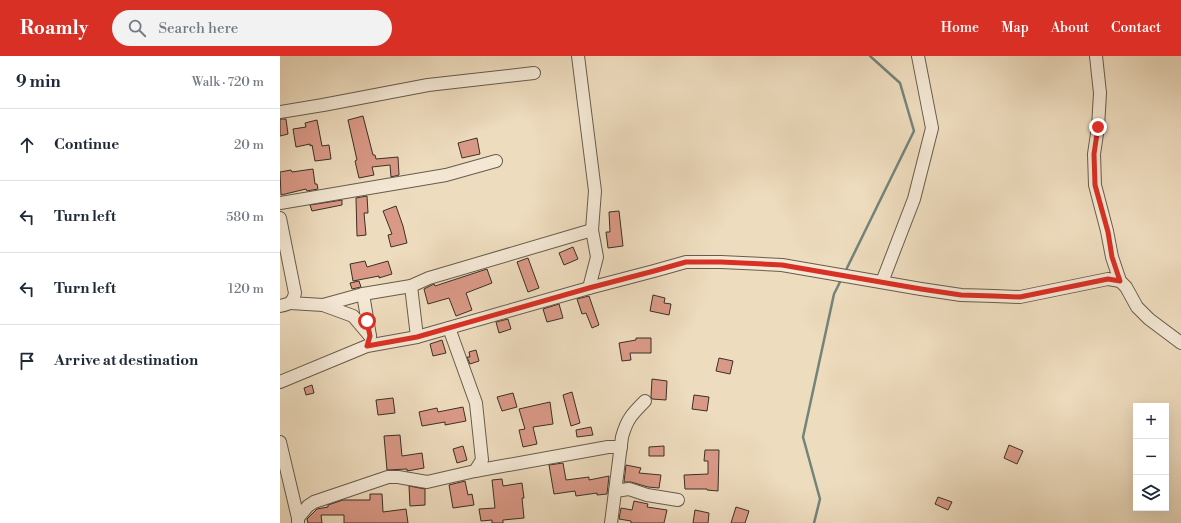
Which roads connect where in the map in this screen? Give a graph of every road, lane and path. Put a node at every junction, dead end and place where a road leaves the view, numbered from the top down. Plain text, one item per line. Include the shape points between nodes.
1 (578, 56) edge
2 (918, 56) edge
3 (1096, 56) edge
4 (534, 73) dead end
5 (280, 112) edge
6 (496, 161) dead end
7 (280, 203) edge
8 (280, 218) edge
9 (592, 230) junction
10 (1120, 281) junction
11 (882, 282) junction
12 (411, 286) junction
13 (589, 288) junction
14 (362, 294) junction
15 (285, 304) edge
16 (323, 305) junction
17 (449, 328) junction
18 (417, 337) junction
19 (368, 341) junction
20 (1181, 343) edge
21 (280, 381) edge
22 (645, 401) dead end
23 (280, 442) edge
24 (621, 447) junction
25 (475, 471) junction
26 (615, 491) junction
27 (678, 500) dead end
28 (298, 520) edge
29 (611, 523) edge

1 - 9 street via 595,190
2 - 11 street via 932,128 914,199
3 - 10 street via 1100,93 1094,154 1095,185
4 - 5 street via 428,85
6 - 7 street via 446,174
8 - 15 street via 295,293 294,299
9 - 12 street via 429,278
9 - 13 street via 597,257
10 - 11 street via 1108,279 1020,297 961,295
10 - 20 street via 1137,307
11 - 13 street via 782,265 686,262
12 - 14 street
12 - 18 street
13 - 17 street
14 - 16 street
14 - 19 street
15 - 16 street
16 - 19 street via 353,316
17 - 18 street
17 - 25 street via 476,402 482,460
18 - 19 street
19 - 21 street
22 - 24 street via 625,424
23 - 28 street
24 - 25 street via 608,447
24 - 26 street
25 - 28 street via 428,482 388,477 314,502
26 - 27 street via 629,489
26 - 29 street

